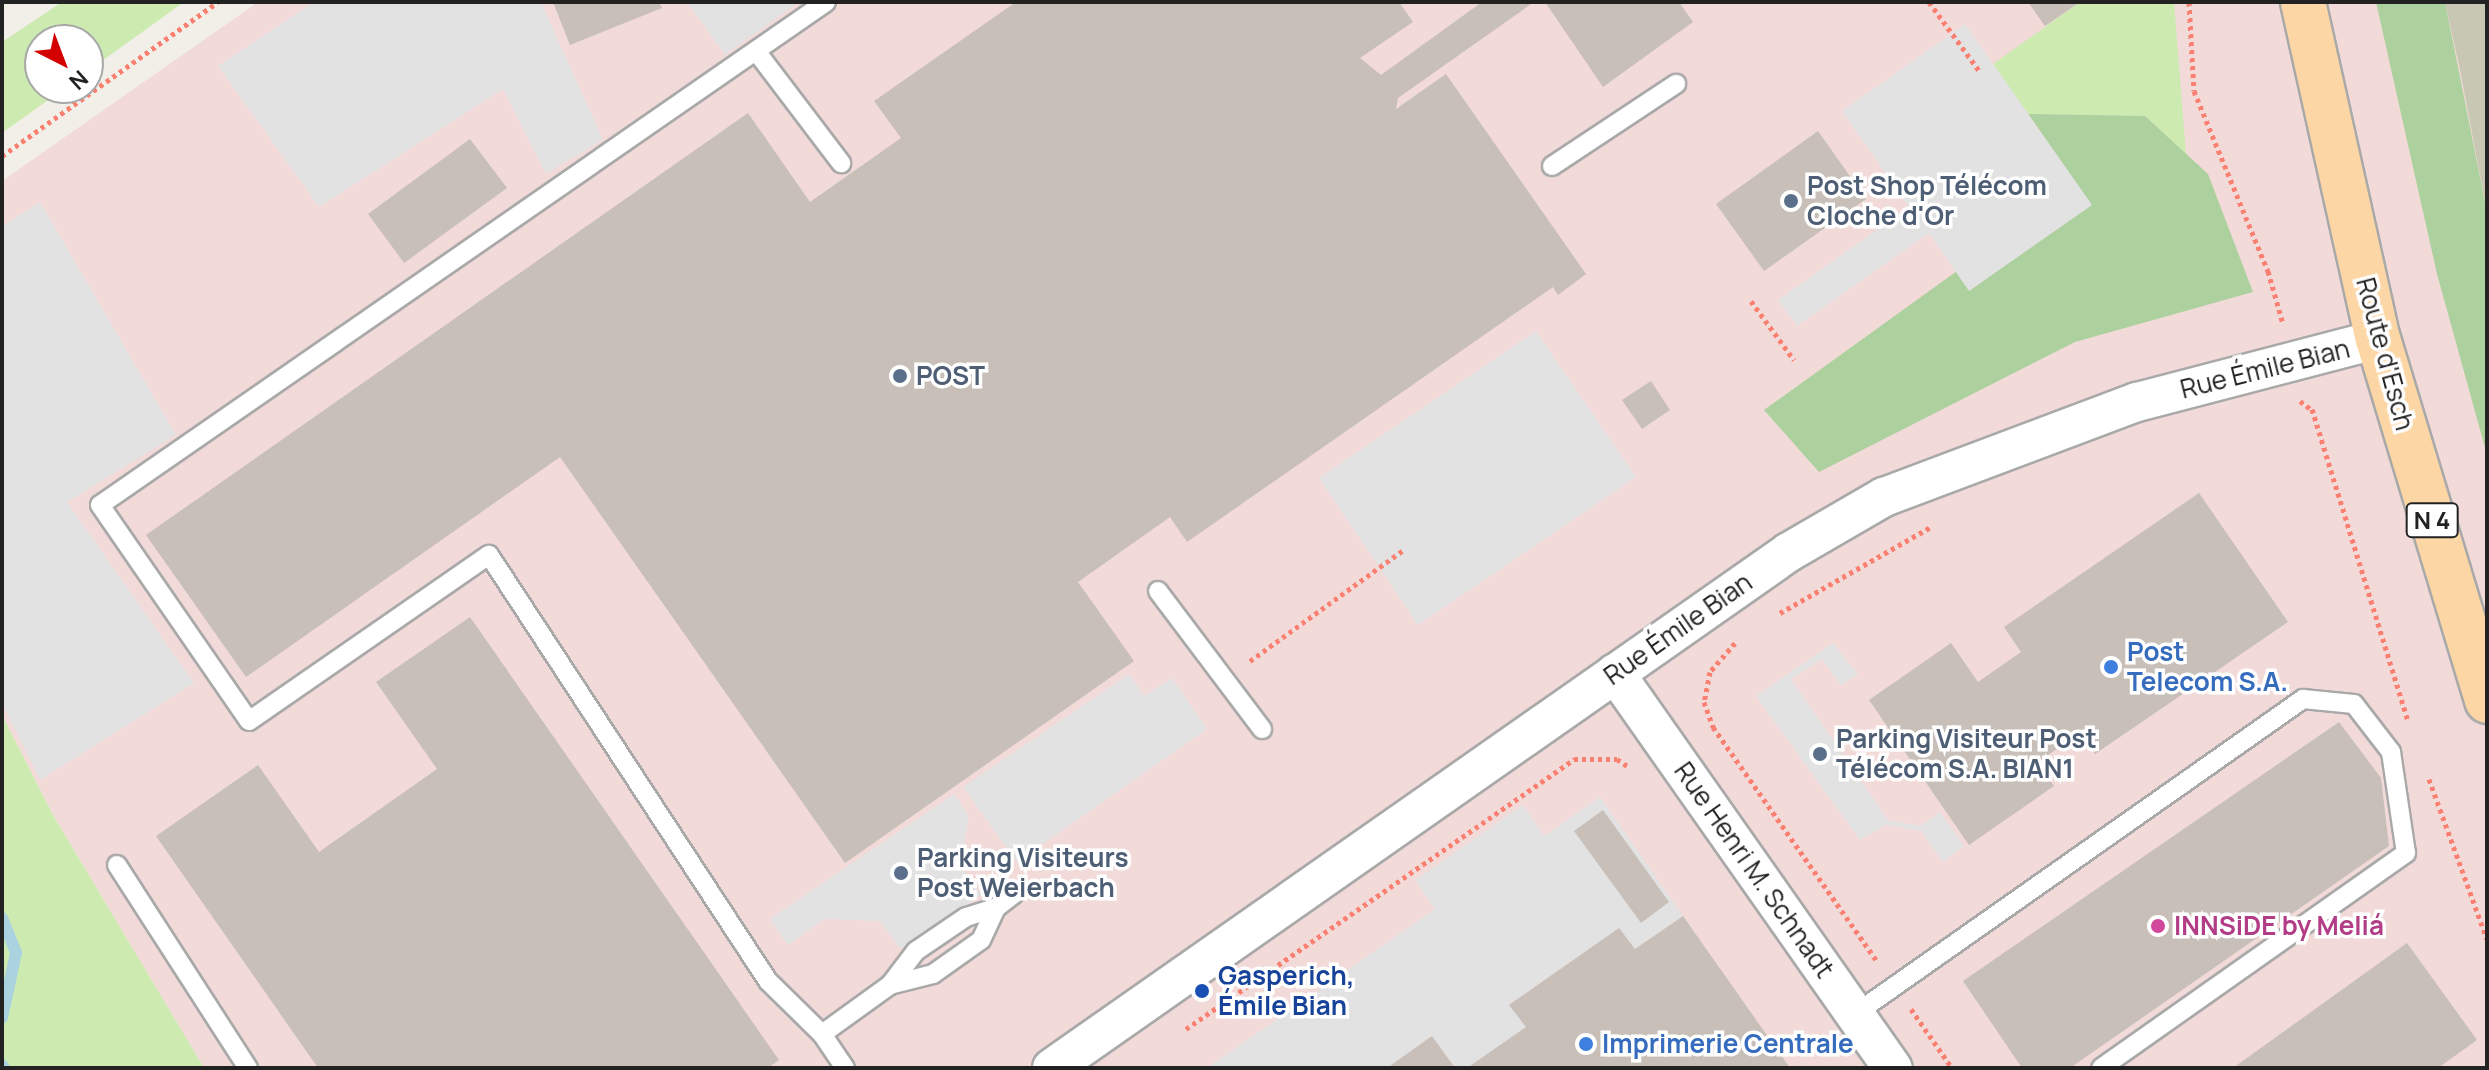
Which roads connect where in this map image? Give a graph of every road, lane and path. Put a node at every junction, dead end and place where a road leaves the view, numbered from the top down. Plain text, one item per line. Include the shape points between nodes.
1 (218, 2) edge
2 (826, 2) edge
3 (1929, 2) edge
4 (2189, 2) edge
5 (2303, 2) edge
6 (756, 51) junction
7 (1980, 72) dead end
8 (1676, 84) dead end
9 (2, 156) edge
10 (841, 163) dead end
11 (1552, 166) dead end
12 (1751, 301) dead end
13 (2378, 339) junction
14 (1794, 360) dead end
15 (2295, 379) junction
16 (2312, 410) junction
17 (1939, 522) dead end
18 (1405, 549) dead end
19 (1158, 591) dead end
20 (1775, 615) dead end
21 (1741, 639) dead end
22 (1615, 673) junction
23 (1225, 679) junction
24 (2487, 701) edge
25 (2410, 726) dead end
26 (1262, 729) dead end
27 (2426, 770) dead end
28 (1636, 771) dead end
29 (117, 865) dead end
30 (1014, 894) dead end
31 (996, 908) junction
32 (2487, 939) edge
33 (890, 985) junction
34 (1895, 986) junction
35 (1855, 1014) junction
36 (1180, 1033) dead end
37 (822, 1034) junction
38 (248, 1068) edge
39 (845, 1068) edge
40 (1052, 1068) edge
41 (1893, 1068) edge
42 (1952, 1068) edge
43 (2101, 1068) edge

1 - 9 path
2 - 6 lane
3 - 7 path
4 - 15 path via 2194,91 2268,271
5 - 13 main road, Route d'Esch / N 4
6 - 10 lane
6 - 37 lane via 100,505 249,721 489,555 768,981
8 - 11 lane
12 - 14 path
13 - 15 street, Rue Émile Bian
13 - 24 main road, Route d'Esch / N 4
15 - 16 path
15 - 16 path
15 - 22 street, Rue Émile Bian via 2137,402 1884,497 1789,552
16 - 25 path
17 - 20 path
18 - 23 path
19 - 23 lane
21 - 34 path via 1710,672 1704,702 1713,727
22 - 35 street, Rue Henri M. Schnadt
22 - 40 street, Rue Émile Bian
23 - 26 lane
27 - 32 path
28 - 36 path via 1617,759 1574,759
29 - 38 lane
30 - 31 lane
31 - 33 lane via 966,917 916,951
31 - 33 lane via 981,940 933,974
33 - 37 lane
34 - 35 lane
34 - 42 path
34 - 43 lane via 2303,699 2354,704 2391,752 2406,853
35 - 41 street, Rue Henri M. Schnadt
37 - 39 lane

